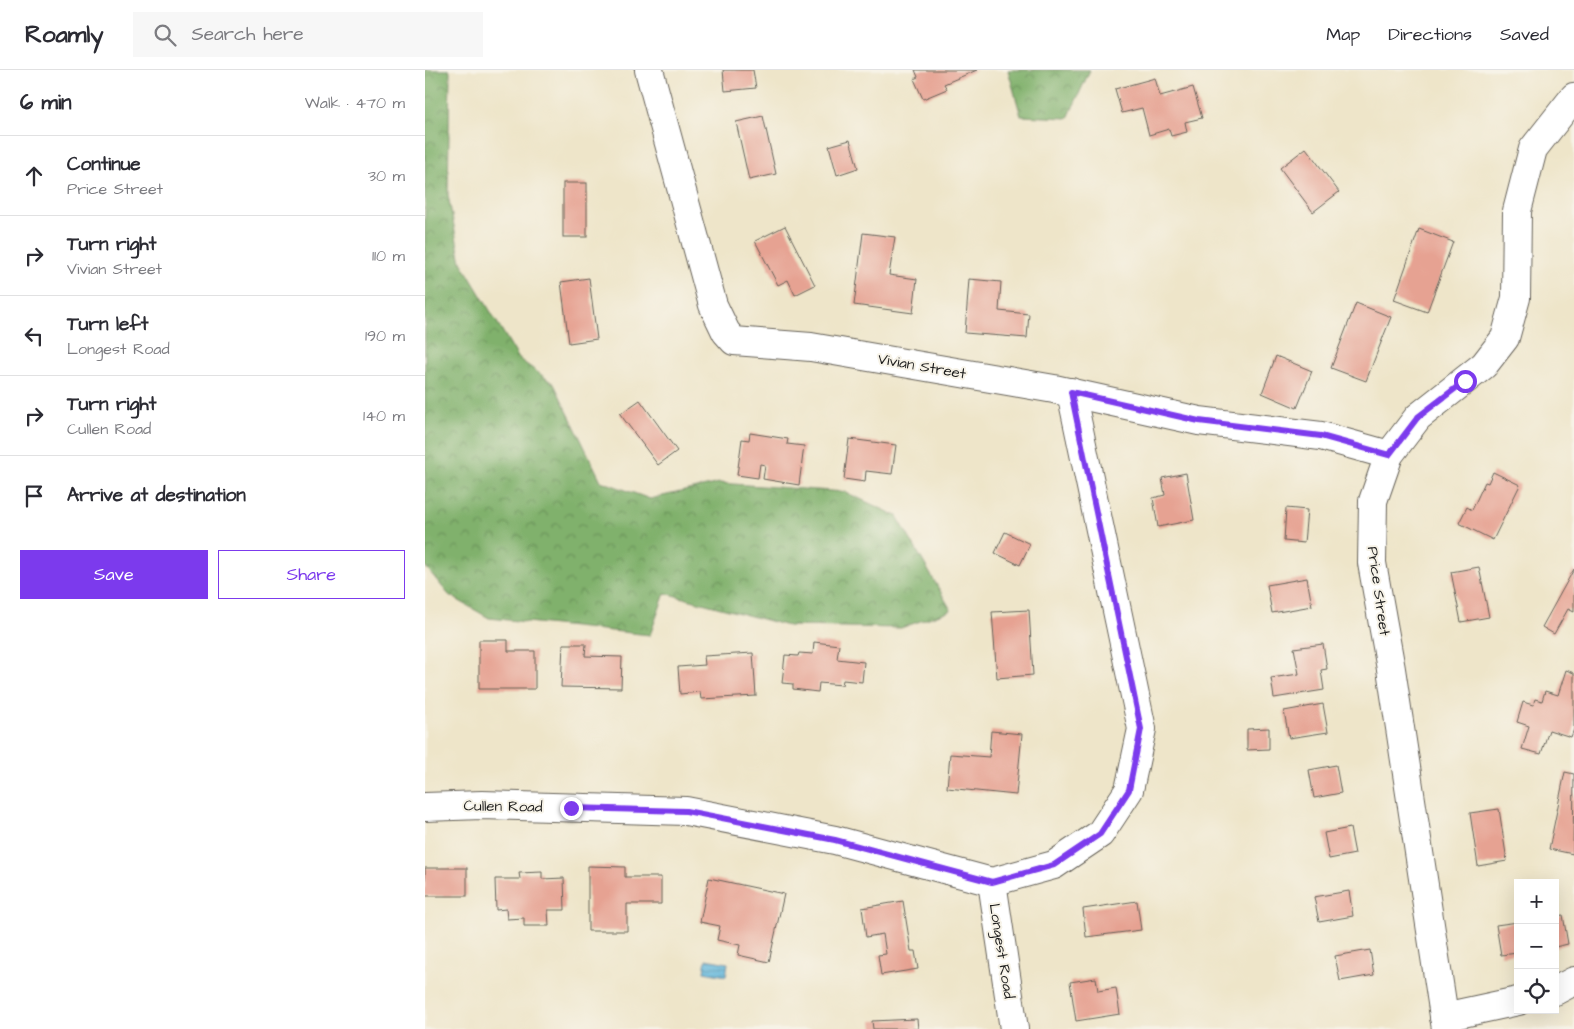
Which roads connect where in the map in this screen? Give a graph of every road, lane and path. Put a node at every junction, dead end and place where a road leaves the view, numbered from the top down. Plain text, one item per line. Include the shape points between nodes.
1 (649, 70) edge
2 (1574, 97) edge
3 (1071, 392) junction
4 (1389, 455) junction
5 (425, 807) edge
6 (992, 882) junction
7 (1574, 982) edge
8 (1559, 989) edge
9 (1514, 1002) edge
10 (1445, 1023) edge
11 (1014, 1029) edge

1 - 3 street, Vivian Street via 713,305 734,341 811,347
2 - 4 street, Price Street via 1533,149 1517,211 1516,298 1505,338 1484,365 1418,417
3 - 4 street, Vivian Street via 1199,421 1321,436
3 - 6 street, Longest Road via 1141,729 1129,790 1100,834 1054,865
4 - 10 street, Price Street via 1373,501 1372,562
5 - 6 street, Cullen Road via 487,805 686,811 835,840
6 - 11 street, Longest Road
7 - 8 street
9 - 10 street

